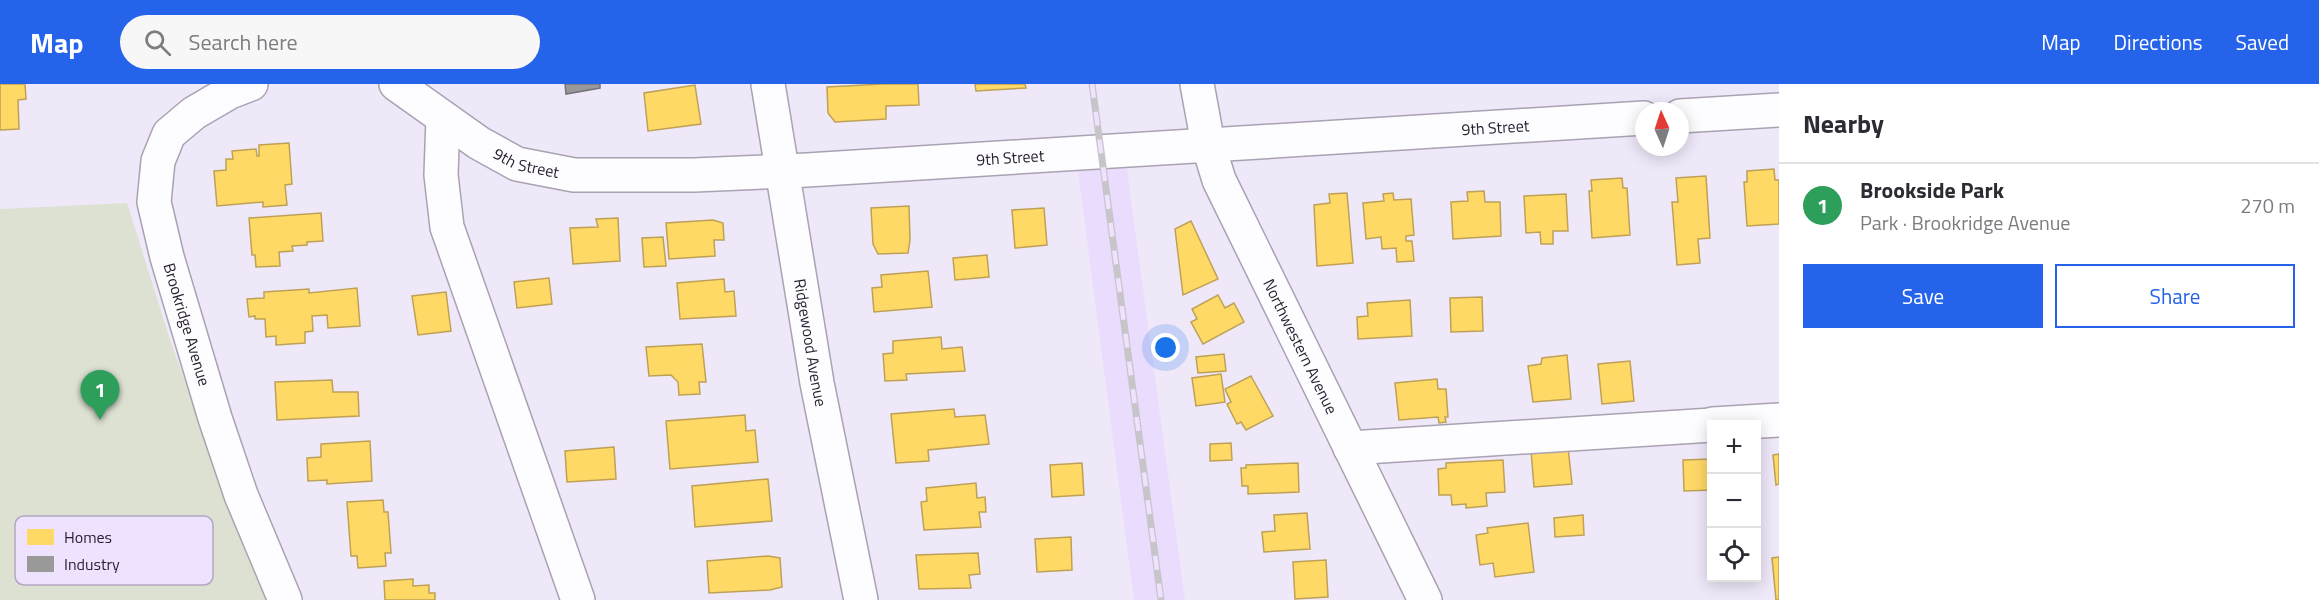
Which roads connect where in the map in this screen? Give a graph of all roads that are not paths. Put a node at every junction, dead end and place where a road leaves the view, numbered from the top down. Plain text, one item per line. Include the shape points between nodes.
1 (251, 84) edge
2 (768, 84) edge
3 (1197, 84) edge
4 (393, 85) edge
5 (1779, 110) edge
6 (1689, 115) edge
7 (443, 118) junction
8 (1635, 119) edge
9 (1208, 144) junction
10 (783, 171) junction
11 (1779, 420) edge
12 (1761, 421) edge
13 (1707, 425) edge
14 (1350, 448) junction
15 (285, 600) edge
16 (578, 600) edge
17 (861, 600) edge
18 (1425, 600) edge

1 - 15 street, Brookridge Avenue via 195,113 169,134 158,161 154,202 215,418 241,495
2 - 10 street, Ridgewood Avenue
3 - 9 street, Northwestern Avenue
4 - 7 street, 9th Street
5 - 6 street
7 - 10 street, 9th Street via 517,164 574,175
7 - 16 street via 441,175 447,227
8 - 9 street, 9th Street
9 - 10 street, 9th Street
9 - 14 street, Northwestern Avenue via 1219,180
10 - 17 street, Ridgewood Avenue via 817,383
11 - 12 street
13 - 14 street
14 - 18 street, Northwestern Avenue

